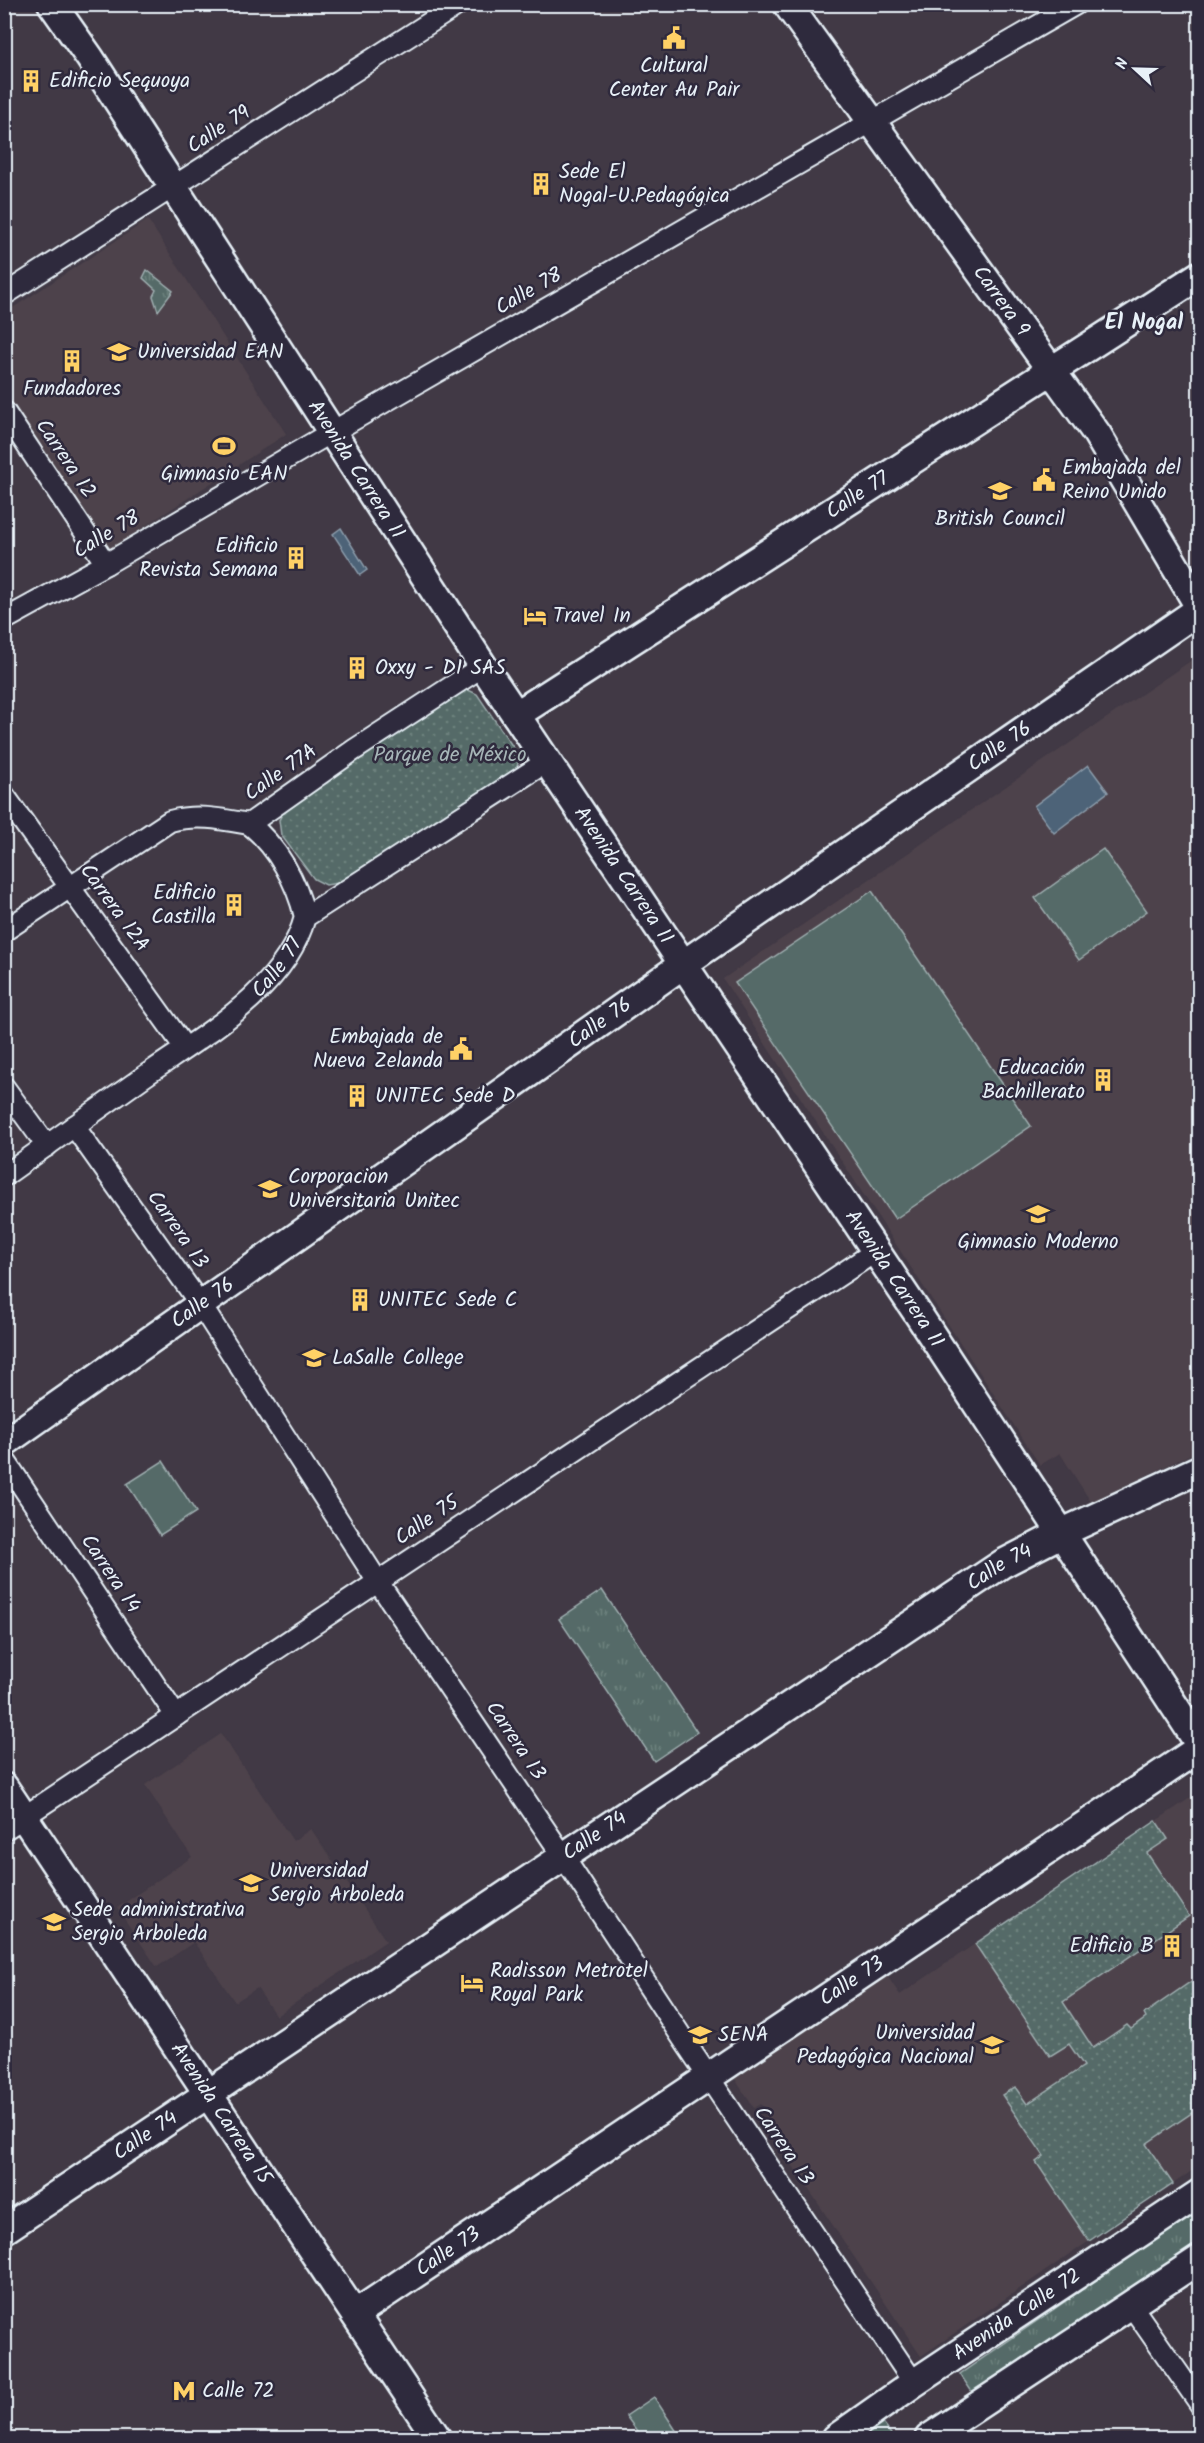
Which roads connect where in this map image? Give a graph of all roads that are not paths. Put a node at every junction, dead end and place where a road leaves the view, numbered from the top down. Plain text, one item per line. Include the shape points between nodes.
1 (52, 4) edge
2 (459, 4) edge
3 (787, 4) edge
4 (1077, 4) edge
5 (870, 123) junction
6 (174, 187) junction
7 (1200, 275) edge
8 (4, 295) edge
9 (1051, 370) junction
10 (4, 411) edge
11 (332, 432) junction
12 (106, 564) junction
13 (1200, 609) edge
14 (4, 620) edge
15 (483, 666) junction
16 (516, 715) junction
17 (546, 762) junction
18 (4, 795) edge
19 (249, 824) junction
20 (69, 886) junction
21 (305, 917) junction
22 (4, 932) edge
23 (683, 965) junction
24 (185, 1048) junction
25 (4, 1087) edge
26 (74, 1126) junction
27 (47, 1146) junction
28 (4, 1176) edge
29 (876, 1251) junction
30 (200, 1304) junction
31 (4, 1443) edge
32 (4, 1459) edge
33 (1200, 1469) edge
34 (1062, 1533) junction
35 (378, 1582) junction
36 (176, 1716) junction
37 (1200, 1746) edge
38 (4, 1787) edge
39 (15, 1824) edge
40 (563, 1856) junction
41 (708, 2077) junction
42 (207, 2093) junction
43 (1200, 2193) edge
44 (4, 2230) edge
45 (1200, 2259) edge
46 (1131, 2305) junction
47 (355, 2314) junction
48 (914, 2383) junction
49 (1200, 2404) edge
50 (936, 2435) edge
51 (437, 2439) edge
52 (817, 2439) edge
53 (836, 2439) edge

1 - 6 main road, Avenida Carrera 11
2 - 6 street, Calle 79
3 - 5 main road, Carrera 9
4 - 5 street, Calle 78
5 - 9 main road, Carrera 9
5 - 11 street, Calle 78
6 - 8 street, Calle 79
6 - 11 main road, Avenida Carrera 11
7 - 9 main road, Calle 77
9 - 13 main road, Carrera 9 via 1120,470
9 - 16 main road, Calle 77
10 - 12 street, Carrera 12
11 - 12 street, Calle 78
11 - 15 main road, Avenida Carrera 11
12 - 14 street, Calle 78
13 - 23 main road, Calle 76
15 - 16 main road, Avenida Carrera 11
15 - 19 street, Calle 77A
16 - 17 main road, Avenida Carrera 11
17 - 21 street, Calle 77
17 - 23 main road, Avenida Carrera 11
18 - 20 street, Carrera 12A
19 - 20 street, Calle 77A via 211,817 170,821
19 - 21 street via 267,841 287,871 301,897
20 - 22 street, Calle 77A
20 - 24 street, Carrera 12A
21 - 24 street, Calle 77 via 293,948 279,968 242,1008
23 - 29 main road, Avenida Carrera 11
23 - 30 main road, Calle 76
24 - 26 street, Calle 77
25 - 27 street
26 - 27 street, Calle 77
26 - 30 street, Carrera 13
27 - 28 street, Calle 77
29 - 34 main road, Avenida Carrera 11
29 - 35 street, Calle 75
30 - 31 main road, Calle 76
30 - 35 street, Carrera 13
32 - 36 street, Carrera 14
33 - 34 main road, Calle 74
34 - 37 main road, Avenida Carrera 11
34 - 40 main road, Calle 74 via 1002,1564
35 - 36 street, Calle 75
35 - 40 street, Carrera 13
36 - 39 street, Calle 75
37 - 41 main road, Calle 73
38 - 39 main road, Avenida Carrera 15
39 - 42 main road, Avenida Carrera 15
40 - 41 street, Carrera 13
40 - 42 main road, Calle 74
41 - 47 main road, Calle 73
41 - 48 street, Carrera 13
42 - 44 main road, Calle 74
42 - 47 main road, Avenida Carrera 15
43 - 48 main road, Avenida Calle 72
45 - 46 main road
46 - 49 street
46 - 50 main road
47 - 51 main road, Avenida Carrera 15
48 - 52 main road
48 - 53 main road, Avenida Calle 72

